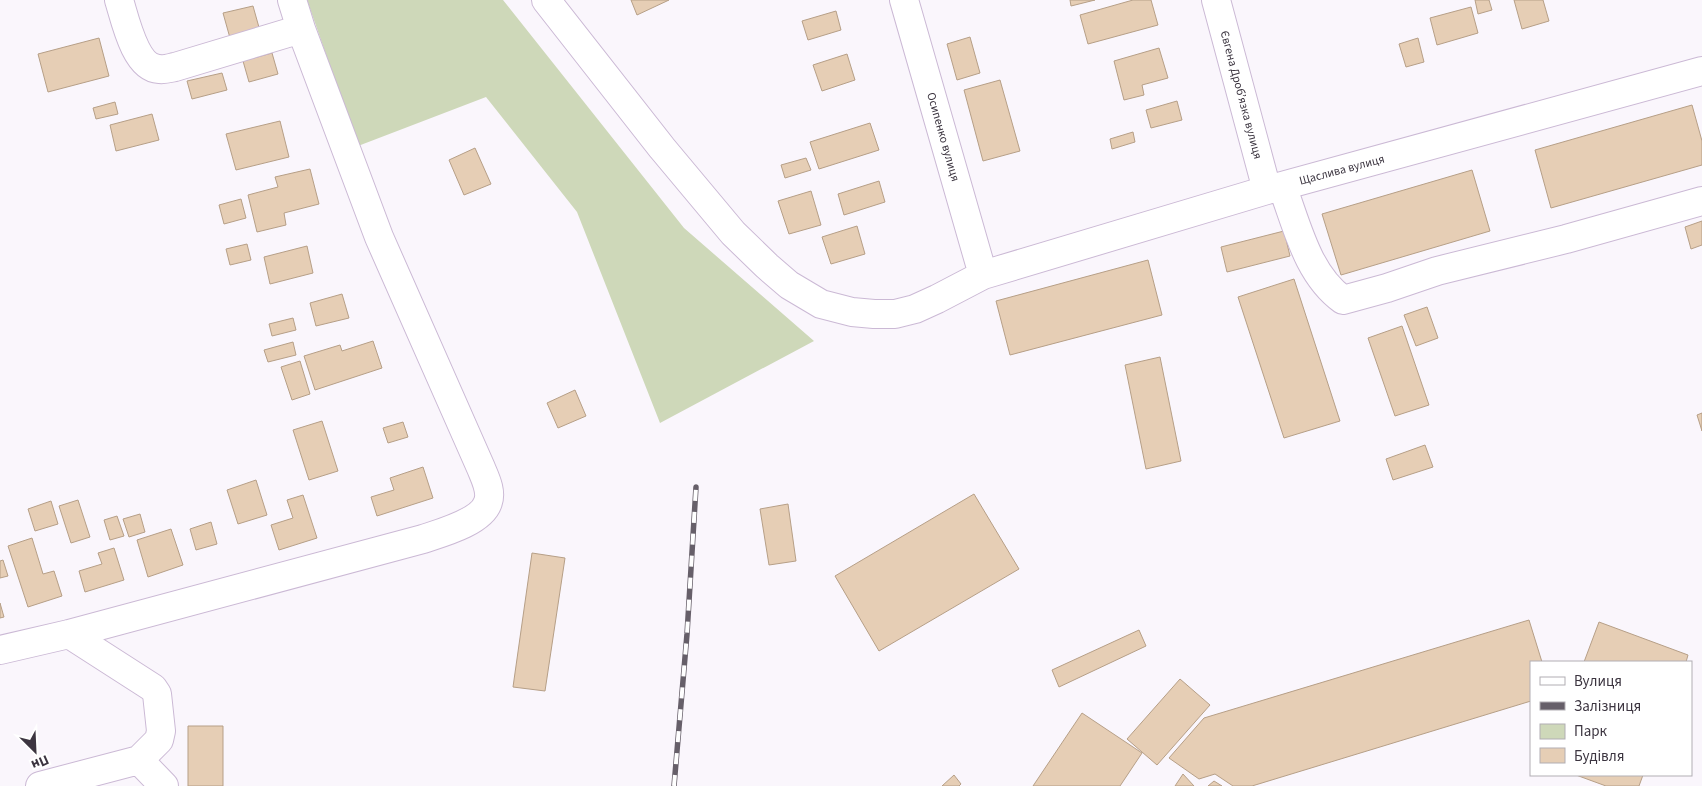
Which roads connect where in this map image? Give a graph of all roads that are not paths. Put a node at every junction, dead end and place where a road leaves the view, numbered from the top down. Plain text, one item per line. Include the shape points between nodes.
1 (119, 0) edge
2 (292, 0) edge
3 (546, 0) edge
4 (904, 0) edge
5 (1216, 0) edge
6 (301, 29) junction
7 (1702, 71) edge
8 (1275, 188) junction
9 (1702, 201) edge
10 (983, 274) junction
11 (69, 634) junction
12 (0, 650) edge
13 (139, 760) junction
14 (40, 786) edge
15 (164, 786) edge

1 - 6 street via 141,58 149,67 160,70
2 - 6 street
3 - 10 street, Щаслива вулиця via 627,105 728,226 767,266 801,292 836,309 895,314 937,299
4 - 10 street, Осипенко вулиця
5 - 8 street, Євгена Дроб’язка вулиця
6 - 11 street via 379,237 482,468 488,503 484,510 469,520 424,539
7 - 8 street, Щаслива вулиця
8 - 9 street, Євгена Дроб’язка вулиця via 1317,273 1343,300 1437,271
8 - 10 street, Щаслива вулиця
11 - 12 street
11 - 13 street via 158,694 159,740
13 - 14 street
13 - 15 street

